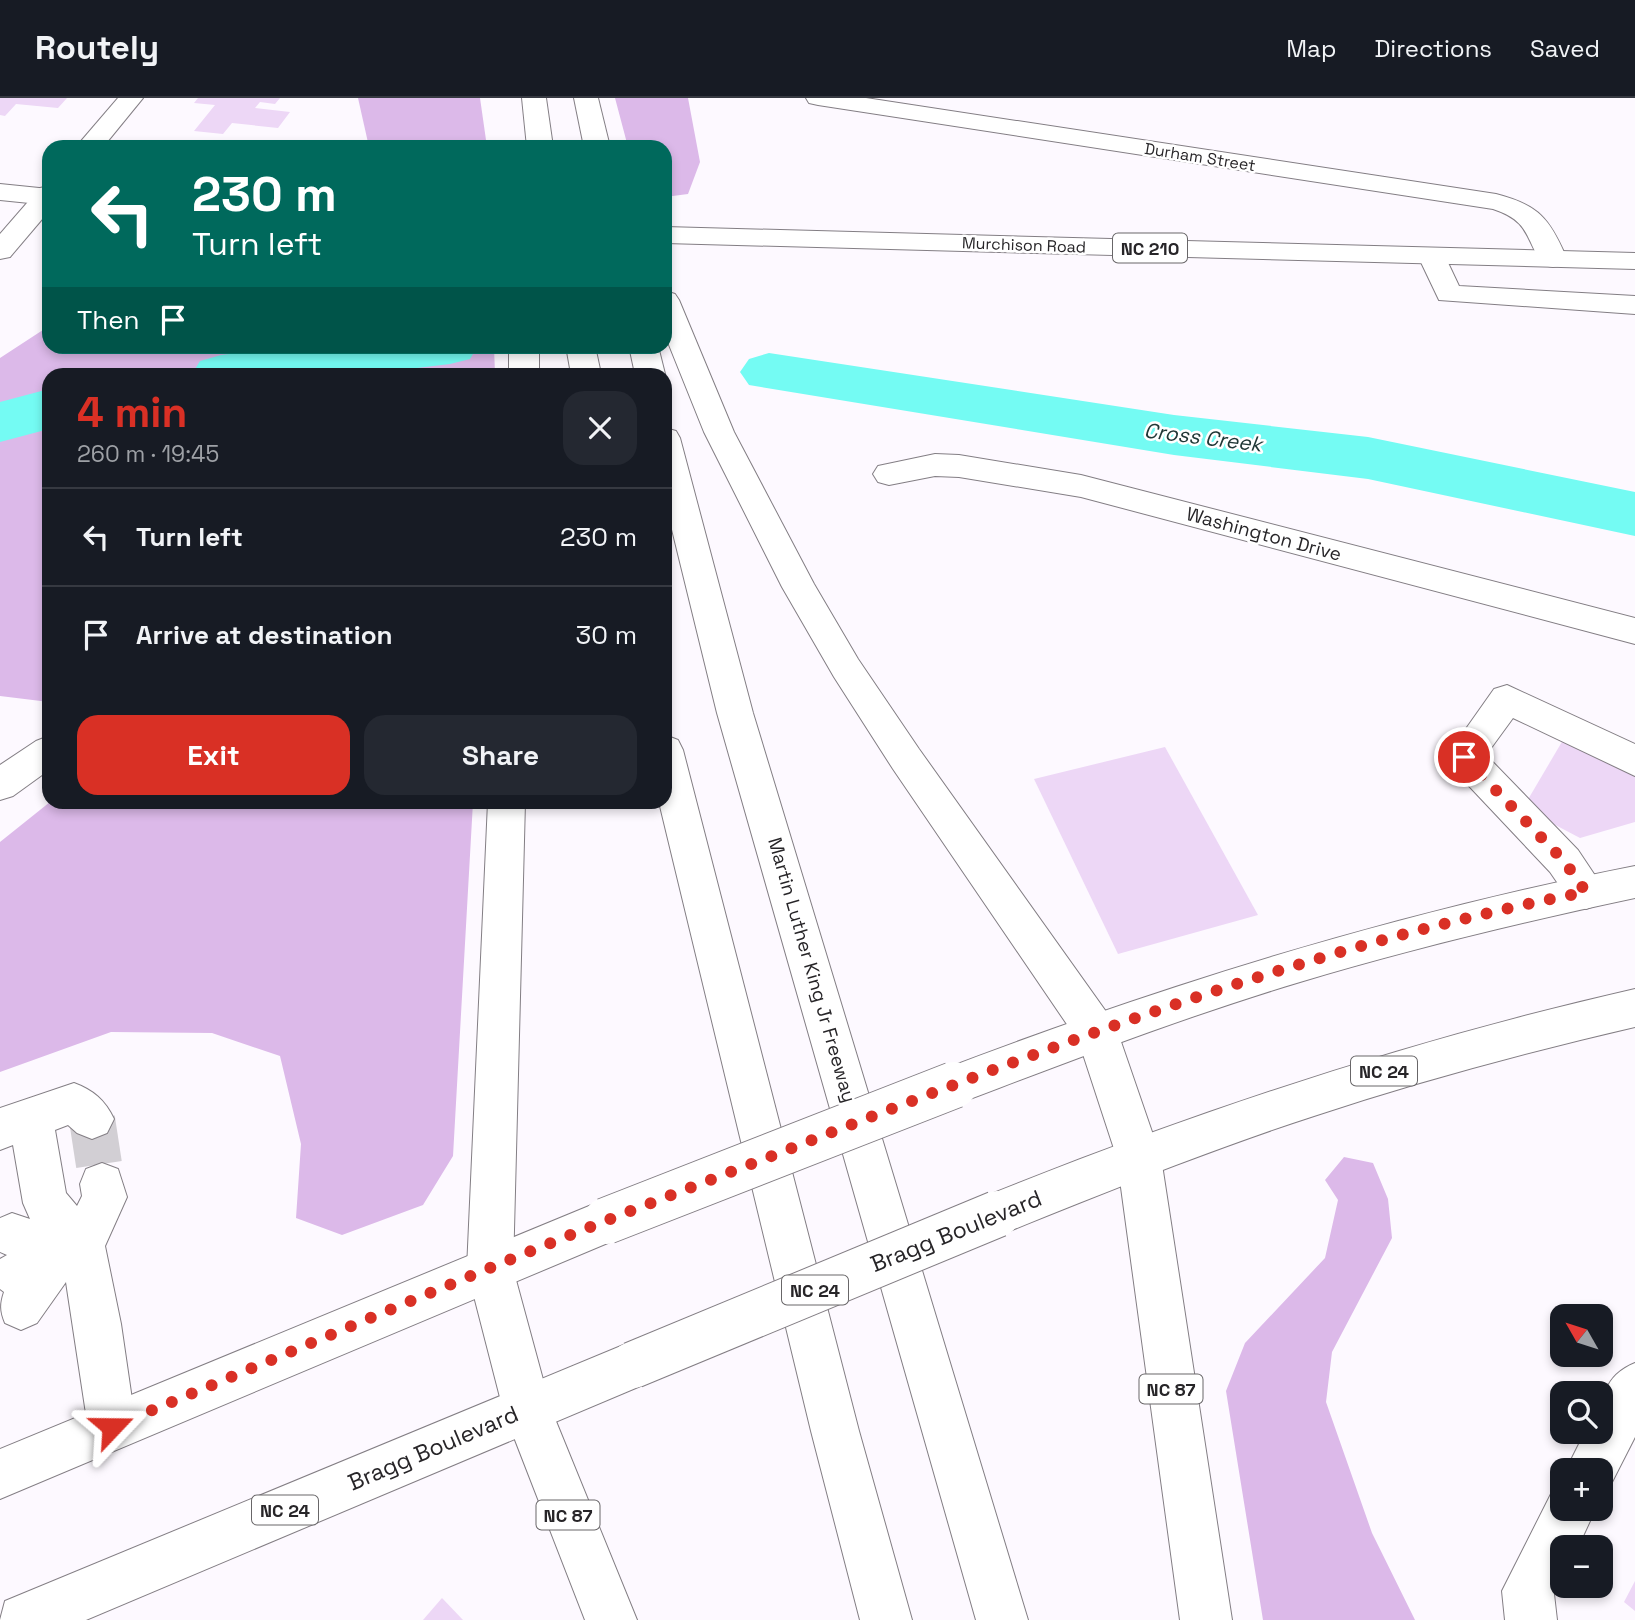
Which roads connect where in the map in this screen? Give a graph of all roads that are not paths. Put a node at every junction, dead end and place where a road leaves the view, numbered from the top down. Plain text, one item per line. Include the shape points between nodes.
1 (131, 98) edge
2 (534, 98) edge
3 (586, 98) edge
4 (818, 98) edge
5 (95, 140) edge
6 (539, 140) edge
7 (595, 140) edge
8 (0, 192) edge
9 (42, 196) edge
10 (42, 203) edge
11 (672, 235) edge
12 (0, 251) edge
13 (1433, 256) junction
14 (1553, 259) junction
15 (1635, 261) edge
16 (1635, 305) edge
17 (672, 317) edge
18 (672, 466) edge
19 (889, 474) dead end
20 (1635, 631) edge
21 (42, 756) edge
22 (1635, 761) edge
23 (672, 778) edge
24 (0, 785) edge
25 (506, 809) edge
26 (1635, 882) edge
27 (1586, 892) junction
28 (1635, 1008) edge
29 (1097, 1033) junction
30 (92, 1119) dead end
31 (16, 1124) edge
32 (1139, 1158) junction
33 (102, 1184) tunnel mouth
34 (71, 1249) junction
35 (490, 1269) junction
36 (1635, 1387) edge
37 (527, 1409) junction
38 (112, 1427) junction
39 (1597, 1458) edge
40 (0, 1474) edge
41 (1564, 1521) edge
42 (24, 1620) edge
43 (611, 1620) edge
44 (886, 1620) edge
45 (1002, 1620) edge
46 (1206, 1620) edge
47 (1531, 1620) edge

1 - 5 main road
2 - 6 main road
3 - 7 main road
4 - 14 main road, Durham Street via 1496,202 1519,209 1536,221
8 - 9 main road
10 - 12 main road
11 - 13 main road, Murchison Road / NC 210
13 - 14 main road, Murchison Road / NC 210
13 - 16 main road via 1449,294
14 - 15 main road, Murchison Road / NC 210
17 - 29 main road via 725,444 832,645
18 - 45 main road, Martin Luther King Jr Freeway via 735,713
19 - 20 main road, Washington Drive via 935,465 1070,484
21 - 24 main road
22 - 27 main road via 1507,699 1464,757 1564,861
23 - 44 main road
25 - 35 main road
26 - 27 main road
27 - 29 main road via 1299,964
28 - 32 main road, Bragg Boulevard / NC 24 via 1364,1077
29 - 32 main road, NC 87
29 - 35 main road, bridge
30 - 31 main road via 74,1103
31 - 34 main road via 45,1203
32 - 37 main road, Bragg Boulevard / NC 24, bridge
32 - 46 main road, NC 87
33 - 34 main road via 105,1197
34 - 34 main road via 16,1272
34 - 38 main road via 98,1324
35 - 37 main road
35 - 38 main road
36 - 39 main road
37 - 42 main road, Bragg Boulevard / NC 24
37 - 43 main road, NC 87
38 - 40 main road
41 - 47 main road via 1528,1591

